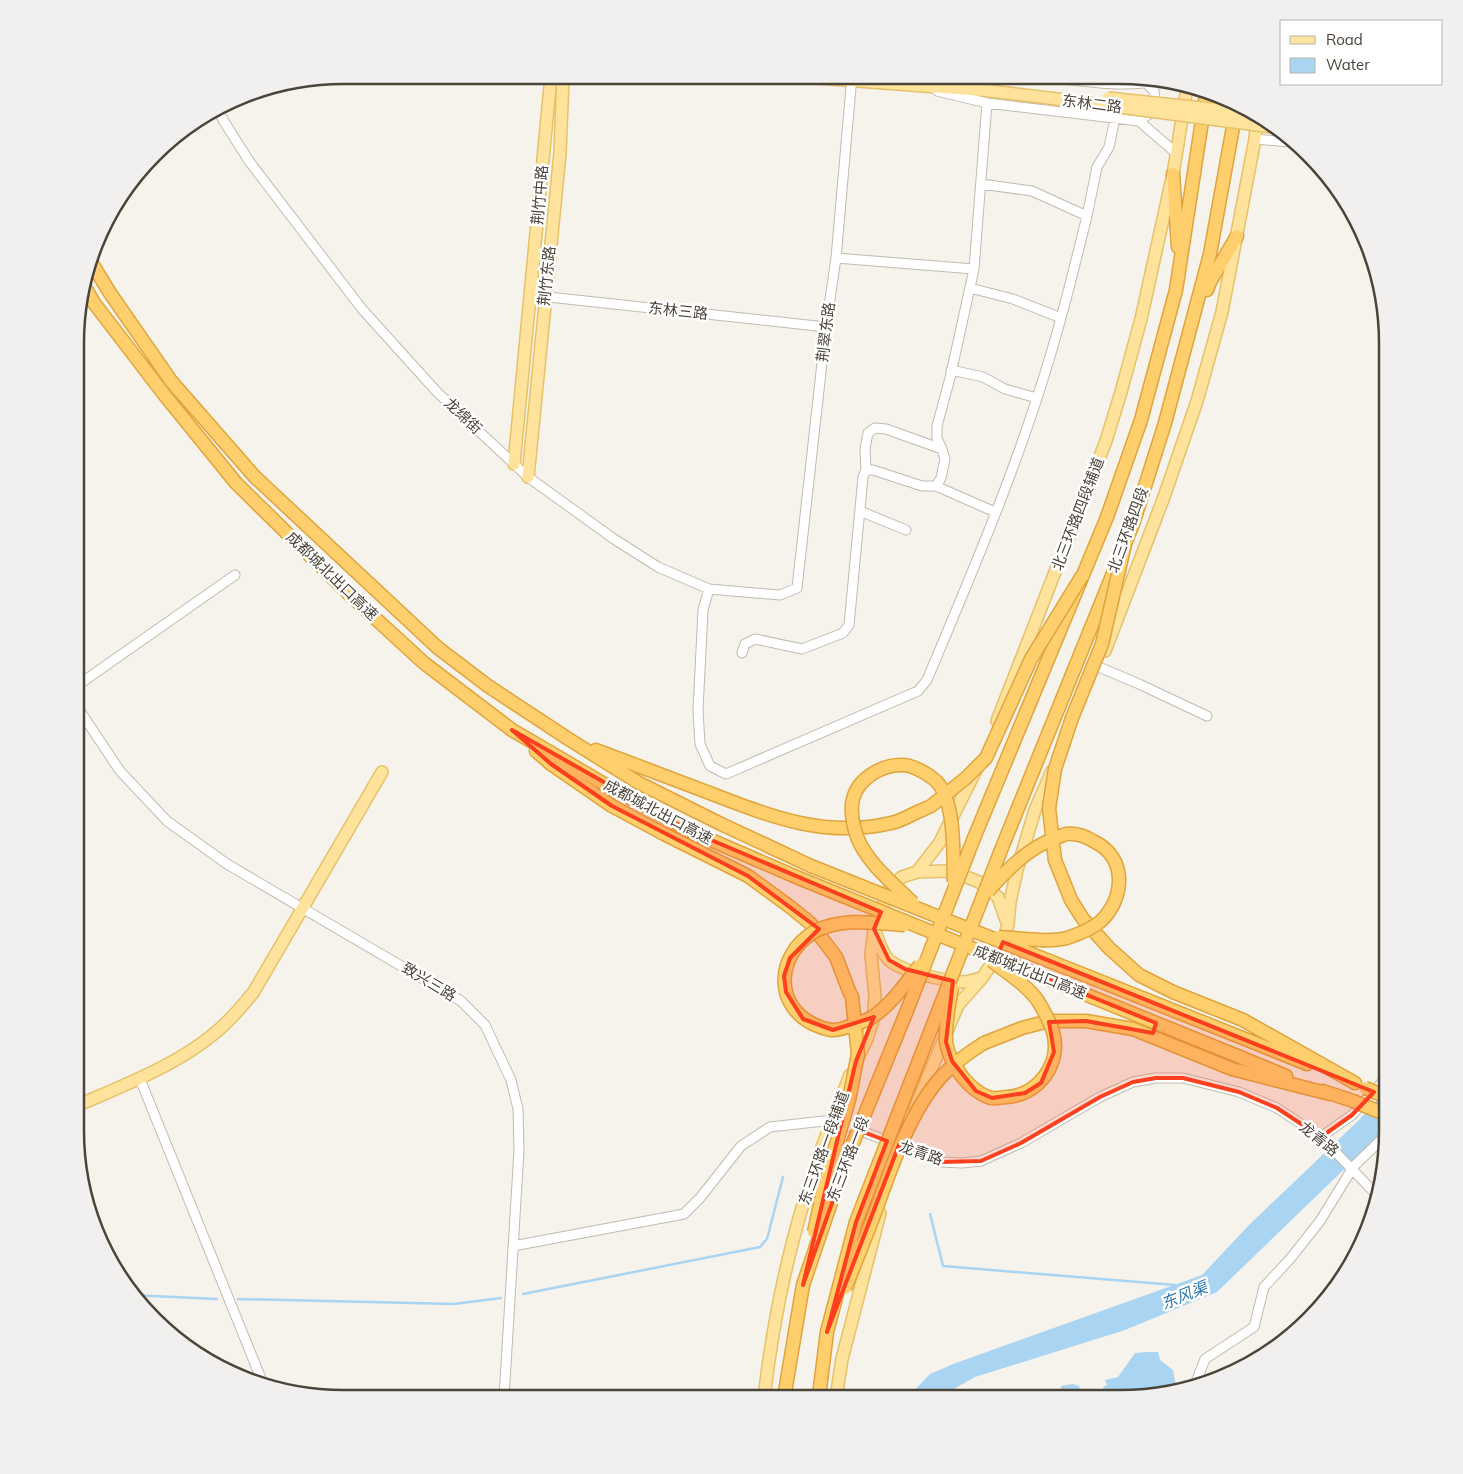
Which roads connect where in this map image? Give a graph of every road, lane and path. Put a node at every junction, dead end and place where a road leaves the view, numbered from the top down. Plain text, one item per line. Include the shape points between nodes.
1 (549, 84) edge
2 (563, 84) edge
3 (851, 84) edge
4 (895, 84) edge
5 (978, 84) edge
6 (1148, 85) edge
7 (922, 87) junction
8 (1186, 93) edge
9 (1050, 95) junction
10 (1205, 99) edge
11 (987, 103) junction
12 (1236, 111) edge
13 (1239, 112) edge
14 (220, 114) edge
15 (1115, 118) junction
16 (1139, 121) junction
17 (1257, 122) edge
18 (1261, 125) edge
19 (1255, 139) junction
20 (1283, 141) edge
21 (1176, 153) junction
22 (1173, 174) junction
23 (980, 184) junction
24 (1087, 216) junction
25 (1237, 236) junction
26 (836, 258) junction
27 (95, 269) edge
28 (974, 269) junction
29 (1180, 269) junction
30 (970, 288) junction
31 (89, 294) edge
32 (530, 295) junction
33 (545, 296) junction
34 (1061, 318) junction
35 (826, 327) junction
36 (1188, 339) junction
37 (951, 370) junction
38 (1038, 398) junction
39 (942, 449) junction
40 (514, 464) junction
41 (866, 470) junction
42 (528, 477) junction
43 (936, 486) junction
44 (860, 512) junction
45 (995, 512) junction
46 (906, 530) dead end
47 (1125, 544) junction
48 (235, 576) dead end
49 (1082, 576) junction
50 (797, 588) joint
51 (708, 589) junction
52 (742, 652) dead end
53 (1099, 666) junction
54 (84, 681) edge
55 (1207, 716) dead end
56 (84, 717) edge
57 (512, 730) junction
58 (570, 740) junction
59 (382, 772) dead end
60 (917, 872) junction
61 (954, 888) junction
62 (983, 897) junction
63 (885, 902) joint
64 (303, 908) junction
65 (919, 908) junction
66 (1008, 924) junction
67 (917, 926) junction
68 (939, 927) joint
69 (874, 929) junction
70 (987, 936) junction
71 (966, 939) joint
72 (980, 952) junction
73 (928, 955) junction
74 (956, 964) junction
75 (982, 978) junction
76 (140, 1079) junction
77 (1360, 1086) junction
78 (1379, 1086) edge
79 (1379, 1093) edge
80 (1330, 1094) junction
81 (84, 1103) edge
82 (1379, 1111) edge
83 (833, 1120) junction
84 (1321, 1137) junction
85 (1379, 1142) edge
86 (899, 1145) junction
87 (1352, 1168) junction
88 (1372, 1190) edge
89 (513, 1246) junction
90 (803, 1285) junction
91 (827, 1332) junction
92 (260, 1376) edge
93 (1198, 1378) edge
94 (504, 1390) edge
95 (765, 1390) edge
96 (785, 1390) edge
97 (820, 1390) edge
98 (837, 1390) edge

1 - 32 main road, 荆竹中路
2 - 33 main road, 荆竹东路 via 560,153
3 - 26 street, 荆翠东路
4 - 7 main road, 东林二路
5 - 9 main road, 东林二路
6 - 16 street via 1154,91 1154,106 1151,113
7 - 9 main road, 东林二路
7 - 11 street
8 - 21 main road, 北三环路四段辅道
9 - 13 main road, 东林二路, bridge
9 - 18 main road, 东林二路, bridge
10 - 29 highway, 北三环路四段
11 - 15 street
11 - 23 street
12 - 36 highway, 北三环路四段 via 1210,254
14 - 40 street, 龙绵街 via 249,162 362,309 437,392
15 - 16 street
15 - 24 street via 1109,147 1097,167
16 - 21 street
17 - 19 main road
19 - 20 street
19 - 25 main road
21 - 22 main road, 北三环路四段辅道
22 - 29 highway
22 - 60 main road, 北三环路四段辅道 via 1141,319 1106,441 976,772 940,842
23 - 24 street via 1032,191
23 - 28 street
24 - 34 street
25 - 36 highway via 1210,282
25 - 53 main road via 1222,312 1197,400
26 - 28 street
26 - 35 street, 荆翠东路
27 - 58 highway, 成都城北出口高速 via 171,381 255,477 438,648 488,686
28 - 30 street
29 - 49 highway, 北三环路四段 via 1140,420 1107,517
30 - 34 street via 1013,298
30 - 37 street
31 - 57 highway, 成都城北出口高速 via 236,483 424,663
32 - 33 street, 东林三路
32 - 40 main road, 荆竹中路
33 - 35 street, 东林三路
33 - 42 main road, 荆竹东路
34 - 38 street
35 - 50 street, 荆翠东路
36 - 47 highway, 北三环路四段 via 1165,423
37 - 38 street via 983,377 1005,389
37 - 39 street via 937,426 937,438
38 - 45 street
39 - 41 street via 875,428 868,433
39 - 43 street via 941,478
40 - 42 street, 龙绵街
41 - 43 street via 922,486
41 - 44 street
42 - 51 street, 龙绵街 via 658,567
43 - 45 street
44 - 46 street
44 - 52 street via 849,625 844,633 802,649 755,639 745,644
45 - 51 street via 927,680 918,691 726,774 710,766 700,744 698,710
47 - 62 highway, 北三环路四段, bridge
47 - 77 highway, bridge via 1102,644 1055,768 1049,808 1055,860 1071,900 1109,948 1139,975 1243,1020
48 - 54 street
49 - 58 highway, bridge via 1030,659 986,758 931,806 893,823 832,828 797,824
49 - 61 highway, 北三环路四段, bridge
50 - 51 street, 龙绵街 via 780,595
53 - 55 street
53 - 66 main road via 1036,810 1017,870
56 - 64 street, 致兴三路 via 120,771 166,821 228,864
57 - 67 highway, 成都城北出口高速, bridge via 690,831
57 - 90 highway, bridge via 551,764 612,806 748,876 810,923 836,957 852,997 858,1054 849,1100 824,1186
58 - 65 highway, 成都城北出口高速, bridge via 639,783 722,824 811,866
59 - 64 main road
60 - 63 main road, 北三环路四段辅道 via 902,877 890,887
60 - 66 main road via 945,871 979,882 998,898
61 - 65 highway, bridge via 952,820 938,783 906,765 877,771 862,783 853,798 852,816 857,837 868,856
61 - 68 highway, 北三环路四段, bridge
62 - 70 highway, bridge via 1014,863 1041,843 1066,834 1085,837 1103,846 1116,862 1118,896 1100,922 1085,931 1065,938 1037,940
62 - 71 highway, 北三环路四段, bridge
63 - 69 main road, 东三环路一段辅道
64 - 76 main road via 253,993 230,1020 197,1046
64 - 89 street, 致兴三路 via 461,1001 485,1026 511,1080 518,1109
65 - 70 highway, 成都城北出口高速, bridge
66 - 75 main road via 1001,950
67 - 72 highway, 成都城北出口高速, bridge
67 - 73 highway, bridge via 848,923 815,932 799,945 790,958 784,976 786,992 803,1019 833,1030 851,1026 870,1018 892,1000
68 - 73 highway, 东三环路一段, bridge
69 - 75 main road via 888,960 905,969 963,982
69 - 83 main road, 东三环路一段辅道 via 870,954 873,1020
70 - 77 highway, 成都城北出口高速, bridge
71 - 74 highway, 东三环路一段, bridge
72 - 74 highway, bridge via 1037,999 1054,1034 1050,1070 1025,1093 992,1098 976,1091 952,1061 946,1042
72 - 80 highway, 成都城北出口高速, bridge
73 - 90 highway, 东三环路一段, bridge via 842,1170
74 - 91 highway, 东三环路一段, bridge via 856,1222
75 - 86 main road via 958,1005
76 - 81 main road
76 - 92 street
77 - 79 highway, 成都城北出口高速, bridge
78 - 84 street via 1352,1115
80 - 82 highway, 成都城北出口高速, bridge
80 - 91 highway, bridge via 1232,1069 1133,1029 1086,1020 1049,1021 984,1043 961,1058 940,1078 916,1113
83 - 86 street, 龙青路
83 - 89 street, 龙青路 via 770,1127 742,1146 684,1214
83 - 95 main road, 东三环路一段辅道 via 799,1219 782,1292
84 - 86 street, 龙青路 via 1277,1108 1239,1092 1183,1078 1156,1078 1132,1082 1100,1097 1021,1143 981,1161 941,1162
84 - 87 street, 龙青路
85 - 87 street
86 - 98 main road via 842,1359
87 - 88 street, 龙青路
87 - 93 street via 1320,1221 1264,1287 1254,1327 1205,1359
89 - 94 street, 致兴三路
90 - 96 highway, 东三环路一段, bridge
91 - 97 highway, 东三环路一段, bridge

